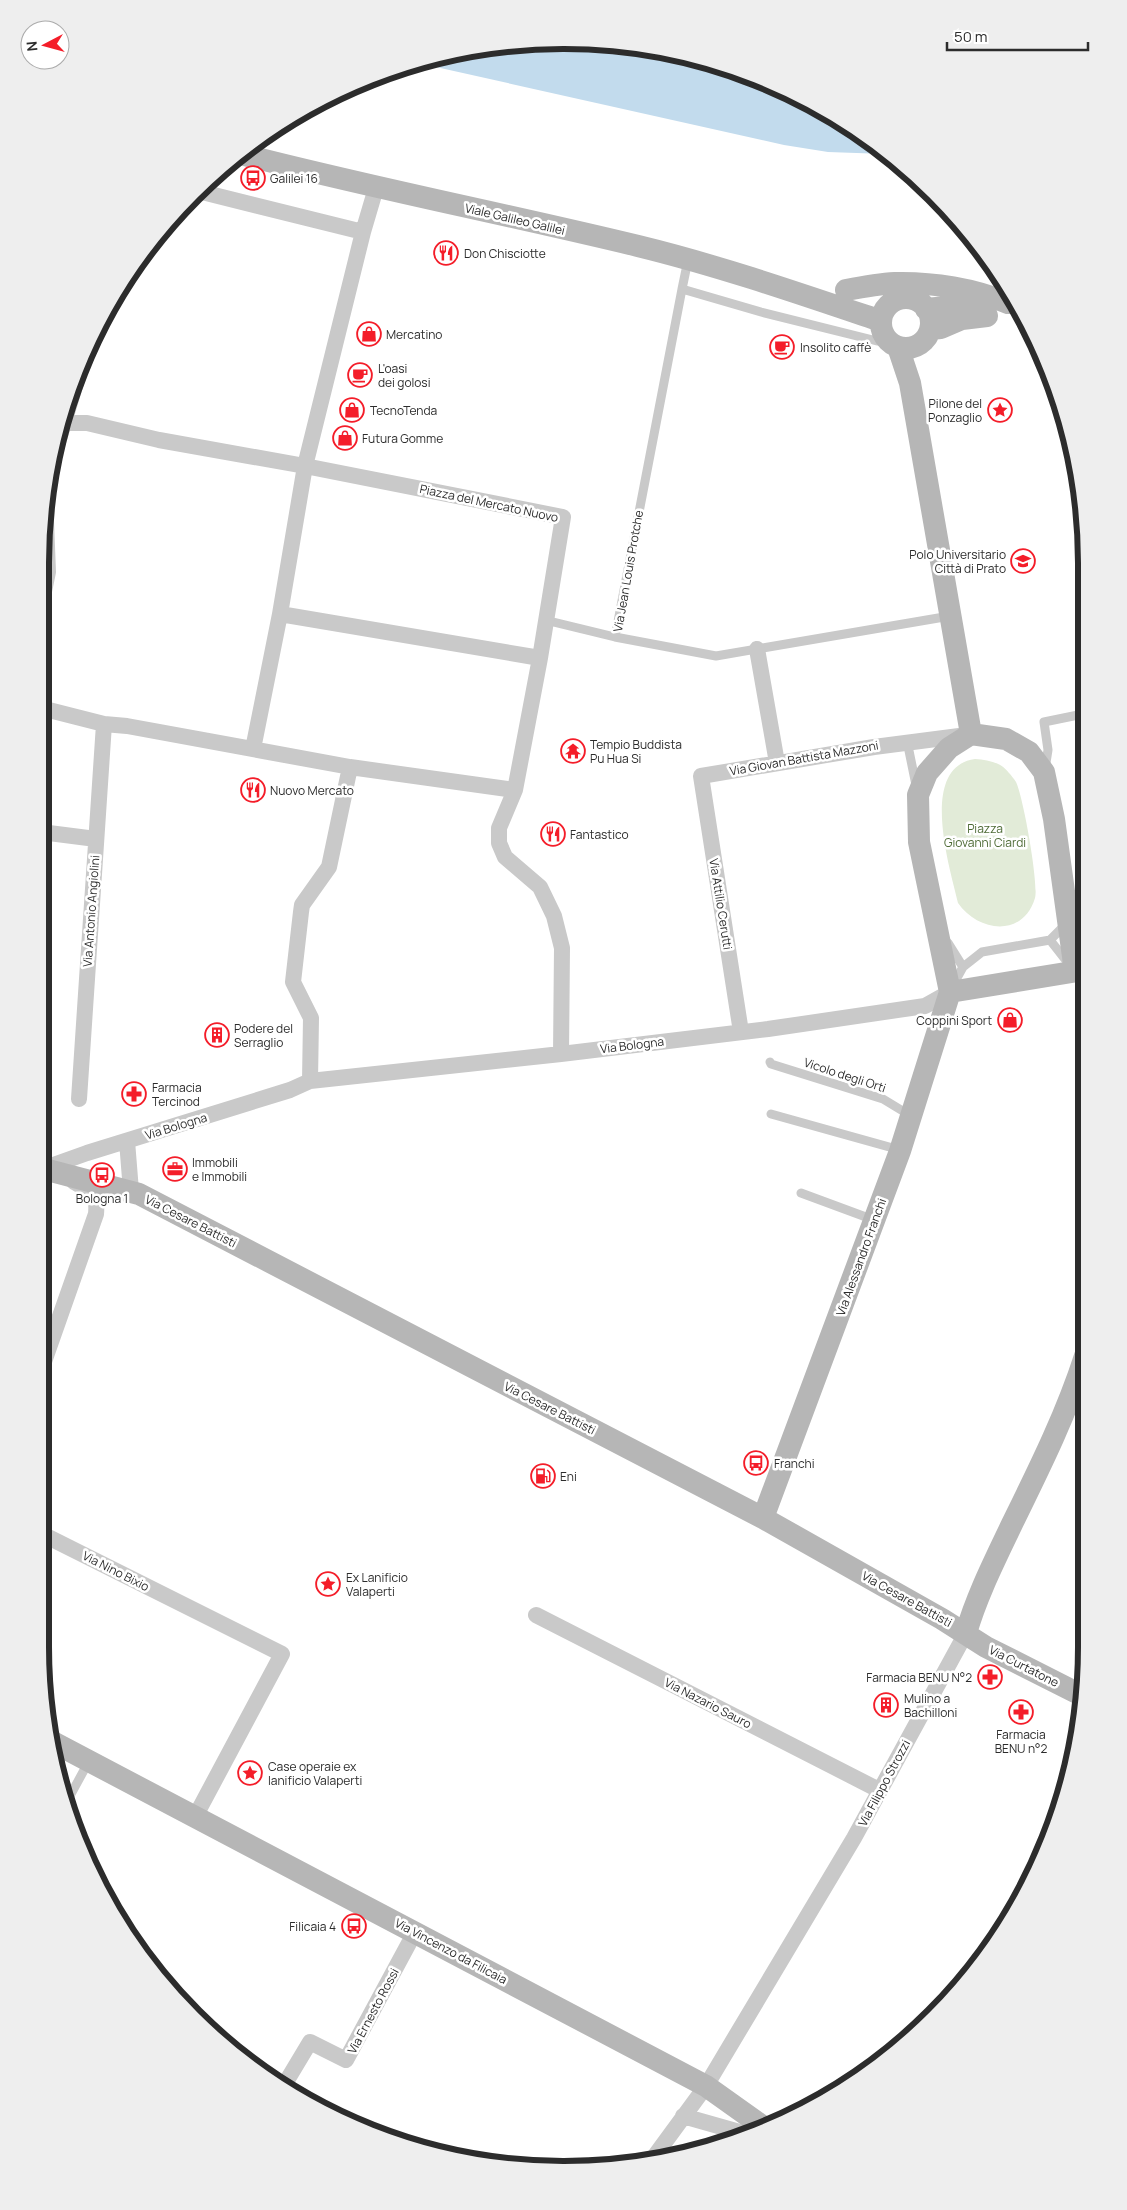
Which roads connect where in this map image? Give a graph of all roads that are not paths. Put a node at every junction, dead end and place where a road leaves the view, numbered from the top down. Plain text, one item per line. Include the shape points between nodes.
1 (249, 156) edge
2 (376, 188) junction
3 (207, 193) edge
4 (363, 232) junction
5 (688, 260) junction
6 (682, 289) junction
7 (789, 290) junction
8 (846, 290) junction
9 (1008, 305) edge
10 (1010, 309) edge
11 (905, 328) junction
12 (68, 423) edge
13 (305, 466) junction
14 (280, 614) junction
15 (951, 616) junction
16 (545, 620) junction
17 (615, 637) junction
18 (757, 649) junction
19 (540, 658) junction
20 (49, 710) edge
21 (1078, 715) edge
22 (104, 724) junction
23 (971, 734) junction
24 (907, 741) junction
25 (253, 749) junction
26 (777, 763) junction
27 (350, 767) junction
28 (1044, 772) junction
29 (701, 776) joint
30 (515, 790) junction
31 (918, 796) junction
32 (49, 833) edge
33 (96, 839) junction
34 (932, 914) junction
35 (1068, 922) junction
36 (1050, 940) junction
37 (963, 966) junction
38 (1078, 966) edge
39 (1078, 969) edge
40 (1078, 970) edge
41 (950, 992) junction
42 (741, 1032) junction
43 (561, 1054) junction
44 (770, 1062) dead end
45 (310, 1081) junction
46 (79, 1099) dead end
47 (771, 1114) dead end
48 (911, 1116) junction
49 (127, 1141) junction
50 (900, 1150) junction
51 (49, 1166) edge
52 (49, 1170) edge
53 (49, 1171) edge
54 (131, 1191) junction
55 (801, 1193) dead end
56 (874, 1220) junction
57 (49, 1347) edge
58 (1078, 1379) edge
59 (763, 1518) junction
60 (49, 1538) edge
61 (536, 1615) dead end
62 (966, 1633) junction
63 (1076, 1692) edge
64 (59, 1745) edge
65 (89, 1761) junction
66 (880, 1790) junction
67 (71, 1795) edge
68 (195, 1817) junction
69 (415, 1932) junction
70 (287, 2080) edge
71 (706, 2086) junction
72 (683, 2116) junction
73 (758, 2123) edge
74 (736, 2131) edge
75 (657, 2152) edge

1 - 2 street, Viale Galileo Galilei
2 - 4 street
2 - 5 street, Viale Galileo Galilei
3 - 4 street
4 - 13 street
5 - 6 lane, Via Jean Louis Protche
5 - 7 street, Viale Galileo Galilei
6 - 11 lane via 877,341
6 - 17 lane, Via Jean Louis Protche
7 - 8 street
7 - 11 street
8 - 9 street via 893,283 914,284 985,293
8 - 11 street
10 - 11 street via 962,319 941,328
11 - 15 street via 910,383
12 - 13 street, Piazza del Mercato Nuovo via 88,423 159,440
13 - 14 street
13 - 16 street, Piazza del Mercato Nuovo via 563,517
14 - 19 street
14 - 25 street
15 - 18 lane, Via Jean Louis Protche
15 - 23 street
16 - 17 lane
16 - 19 street, Piazza del Mercato Nuovo
17 - 18 lane, Via Jean Louis Protche via 716,656
18 - 26 street
19 - 30 street, Piazza del Mercato Nuovo
20 - 22 street
21 - 28 lane via 1044,722 1048,750
22 - 25 street
22 - 33 street, Via Antonio Angiolini
23 - 24 street
23 - 28 street via 1006,739 1029,752
23 - 31 street via 949,748 927,773
24 - 26 street, Via Giovan Battista Mazzoni
24 - 31 lane
25 - 27 street
26 - 29 street, Via Giovan Battista Mazzoni
27 - 30 street
27 - 45 street via 329,867 302,904 300,912 293,982 311,1018
28 - 35 street
29 - 42 street, Via Attilio Cerutti
30 - 43 street, Piazza del Mercato Nuovo via 499,828 499,844 504,856 540,887 554,916 562,948
31 - 34 street via 919,842
32 - 33 street
33 - 46 street, Via Antonio Angiolini
34 - 37 lane
34 - 41 street
35 - 36 lane
35 - 38 street
36 - 37 lane via 982,952
36 - 39 lane
37 - 41 lane
40 - 41 street
41 - 42 street, Via Bologna via 925,1006 768,1032
41 - 48 street, Via Alessandro Franchi
42 - 43 street, Via Bologna
43 - 45 street, Via Bologna
44 - 48 lane, Vicolo degli Orti via 884,1099
45 - 49 street, Via Bologna
47 - 50 lane
48 - 50 street, Via Alessandro Franchi
49 - 51 street, Via Bologna
49 - 54 street, Via Cesare Battisti
50 - 56 street, Via Alessandro Franchi
52 - 54 street, Via Cesare Battisti
53 - 57 street via 92,1192 97,1202 96,1214
54 - 59 street, Via Cesare Battisti
55 - 56 lane
56 - 59 street, Via Alessandro Franchi
58 - 62 street, Via Filippo Strozzi via 1056,1434 984,1582
59 - 62 street, Via Cesare Battisti
60 - 68 street, Via Nino Bixio via 282,1654
61 - 66 street, Via Nazario Sauro
62 - 63 street, Via Curtatone via 986,1647
62 - 66 street, Via Filippo Strozzi
64 - 65 street, Via Vincenzo da Filicaia
65 - 67 lane
65 - 68 street, Via Vincenzo da Filicaia
66 - 71 street, Via Filippo Strozzi
68 - 69 street, Via Vincenzo da Filicaia
69 - 70 street, Via Ernesto Rossi via 346,2060 310,2042
69 - 71 street, Via Vincenzo da Filicaia
71 - 72 street, Via Filippo Strozzi
71 - 73 street, Via Vincenzo da Filicaia
72 - 74 street
72 - 75 street, Via Filippo Strozzi

